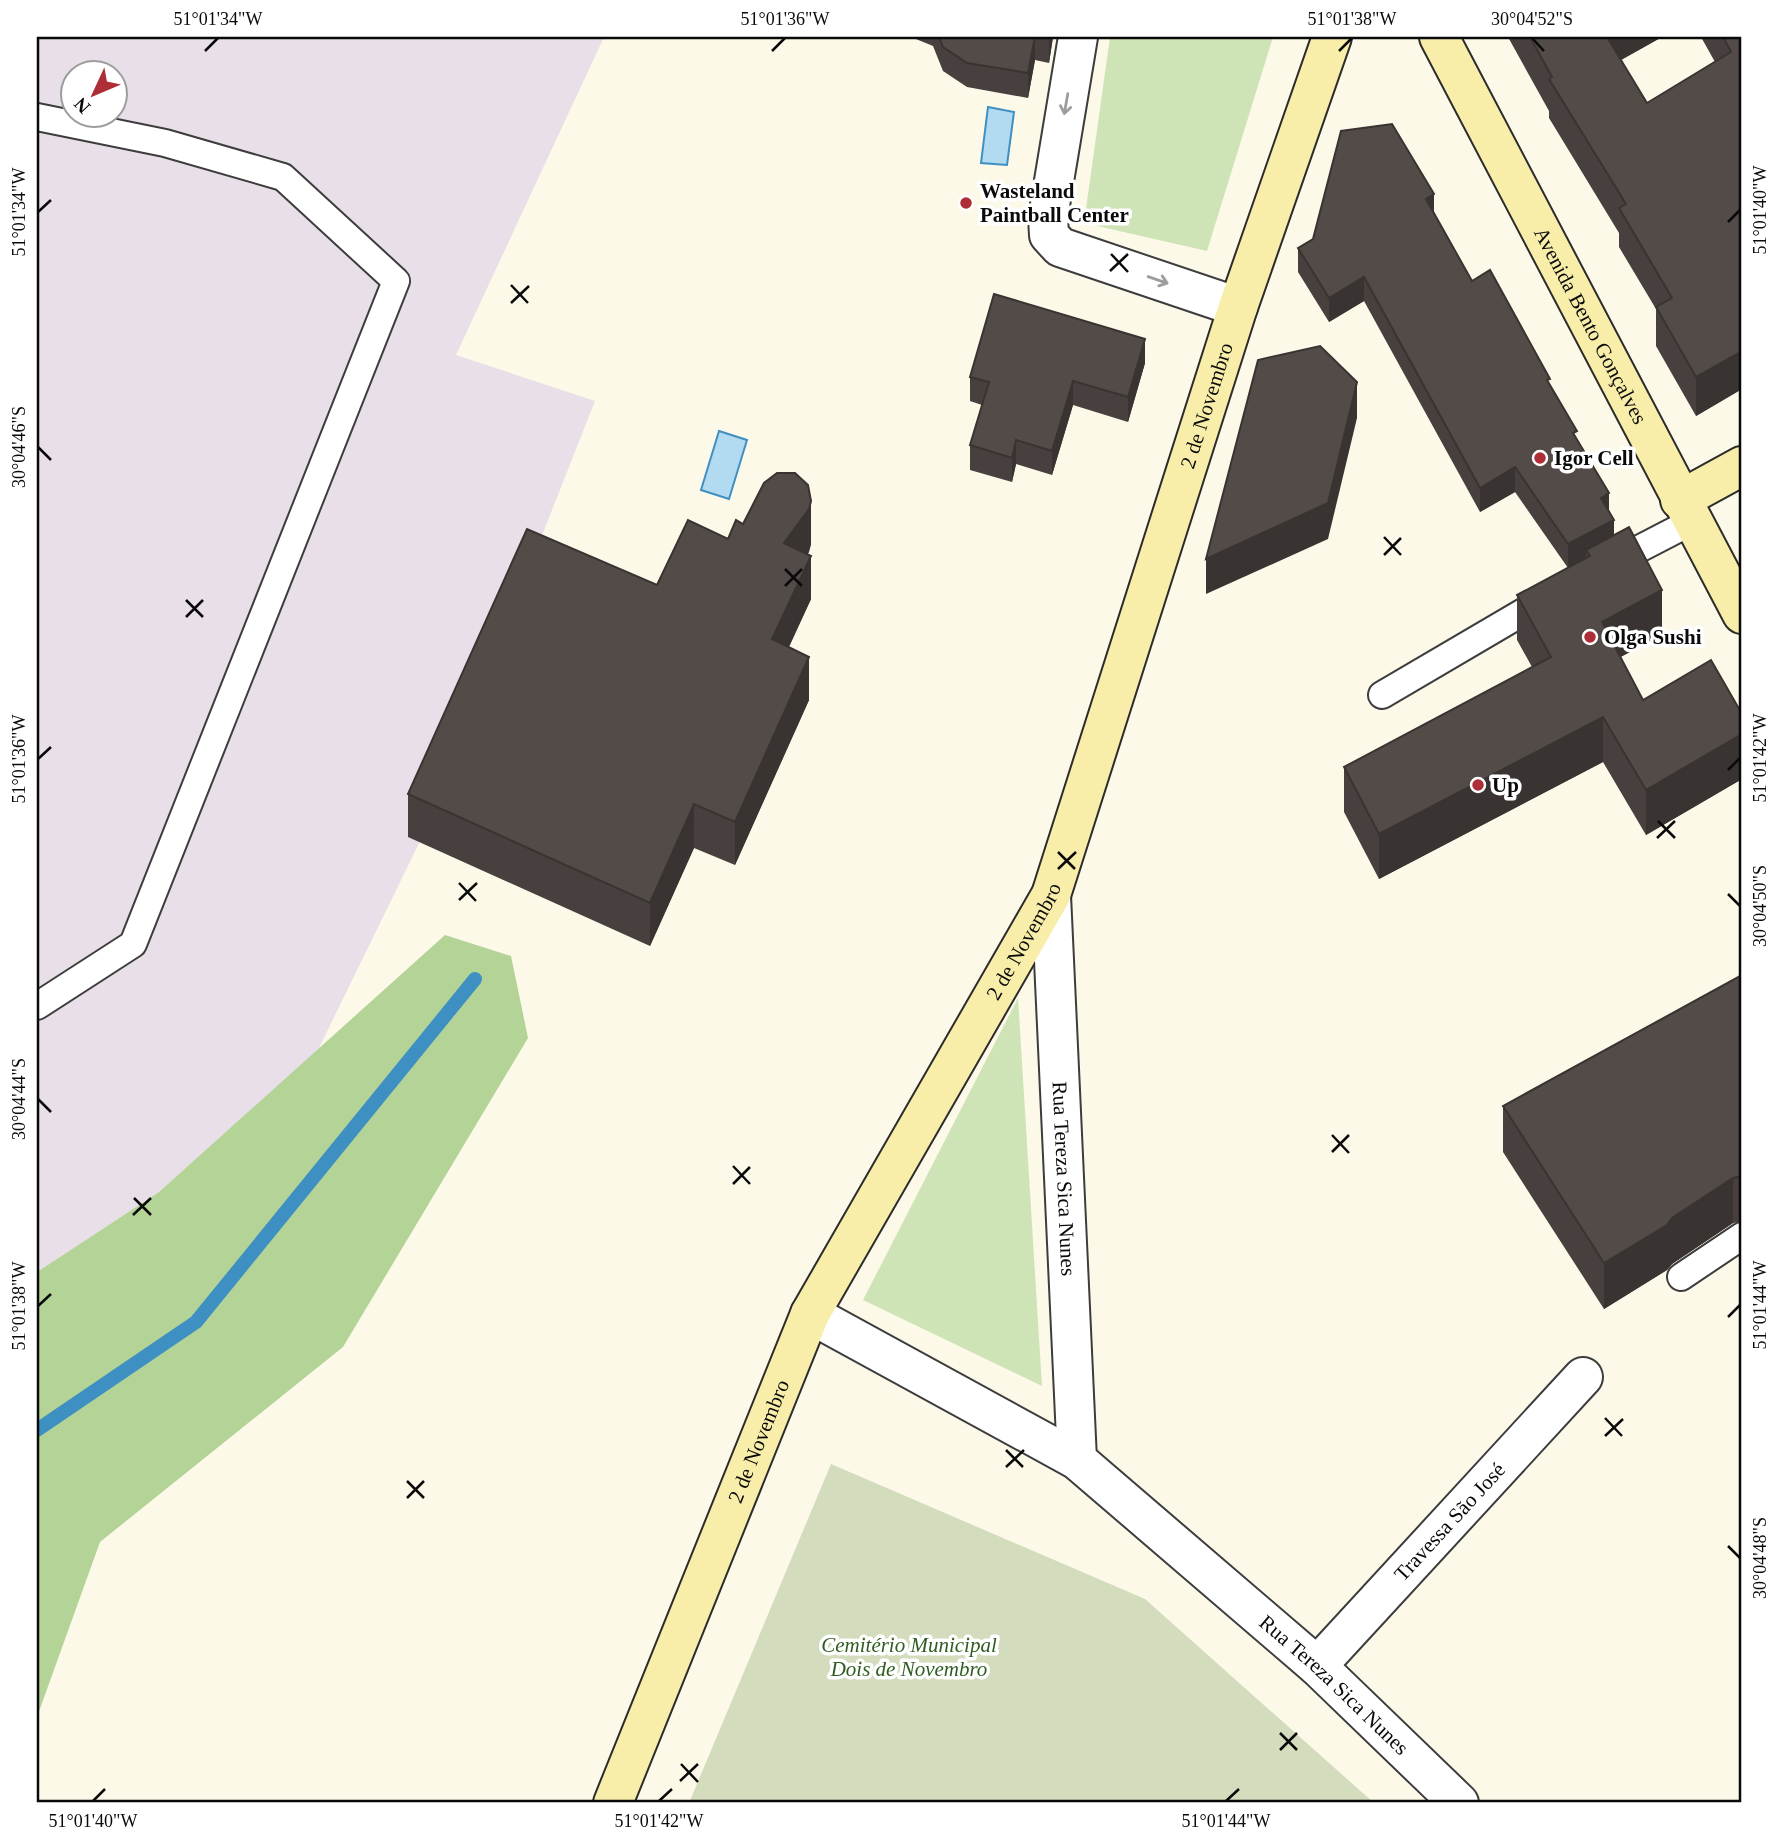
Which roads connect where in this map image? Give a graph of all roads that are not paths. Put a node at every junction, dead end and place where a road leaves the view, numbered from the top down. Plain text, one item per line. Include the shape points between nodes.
1 (1078, 37) edge
2 (1332, 37) edge
3 (1439, 37) edge
4 (37, 117) edge
5 (1238, 307) junction
6 (1742, 466) edge
7 (1686, 510) junction
8 (1742, 614) edge
9 (1382, 695) dead end
10 (1051, 895) junction
11 (37, 1006) edge
12 (1742, 1237) edge
13 (1681, 1277) dead end
14 (810, 1314) junction
15 (1583, 1377) dead end
16 (1077, 1460) junction
17 (1317, 1666) junction
18 (613, 1803) edge
19 (1459, 1803) edge

1 -> 5 street via 1048,216 1049,235 1060,247
2 - 5 street, 2 de Novembro
3 - 7 street, Avenida Bento Gonçalves
4 - 11 lane via 165,143 284,177 396,281 133,944
5 - 10 street, 2 de Novembro
6 - 7 street
7 - 8 street, Avenida Bento Gonçalves
7 - 9 lane via 1577,581
10 - 14 street, 2 de Novembro
10 - 16 street, Rua Tereza Sica Nunes
12 - 13 lane
14 - 16 street, Rua Tereza Sica Nunes
14 - 18 street, 2 de Novembro
15 - 17 street, Travessa São José
16 - 17 street, Rua Tereza Sica Nunes
17 - 19 street, Rua Tereza Sica Nunes

